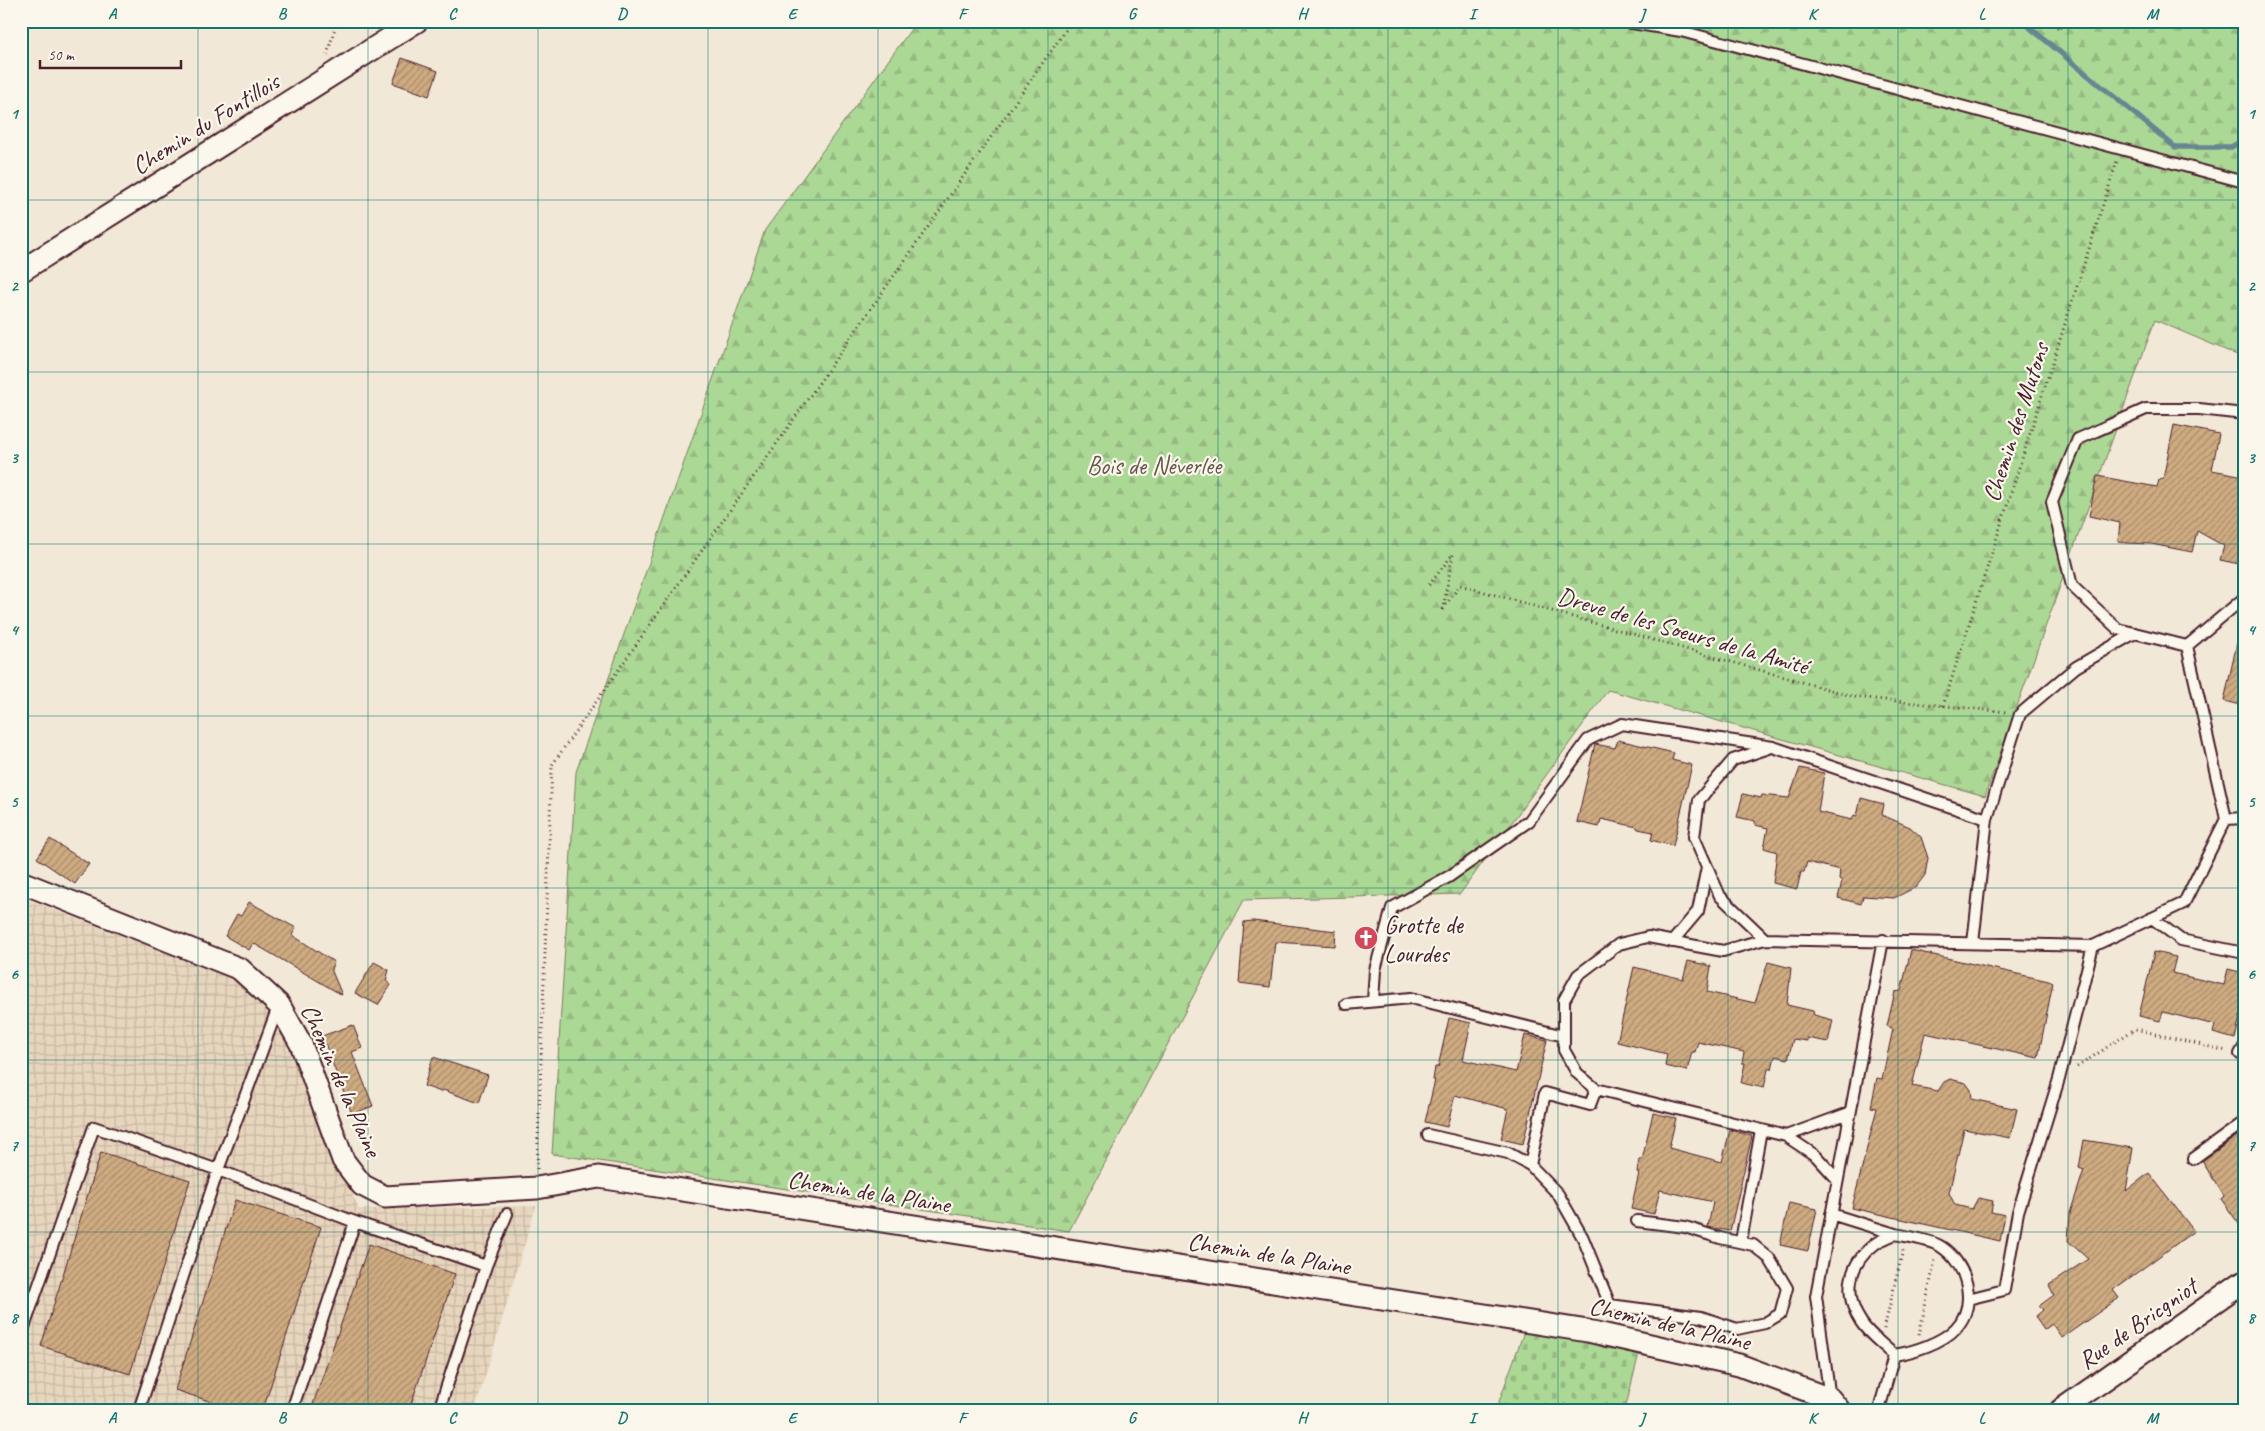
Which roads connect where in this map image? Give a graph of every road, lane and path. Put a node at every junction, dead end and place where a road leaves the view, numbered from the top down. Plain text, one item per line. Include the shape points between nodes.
1 (37, 21) edge
2 (417, 21) edge
3 (1072, 21) edge
4 (1620, 21) edge
5 (2049, 21) edge
6 (2063, 21) edge
7 (1681, 26) edge
8 (21, 30) edge
9 (2120, 149) junction
10 (2244, 182) edge
11 (21, 271) edge
12 (2244, 414) edge
13 (1429, 585) dead end
14 (2244, 598) edge
15 (2135, 633) junction
16 (2187, 646) junction
17 (1943, 706) junction
18 (2020, 714) junction
19 (1773, 747) junction
20 (2244, 818) edge
21 (1987, 819) junction
22 (2226, 819) junction
23 (1707, 867) junction
24 (21, 882) edge
25 (2152, 918) junction
26 (1764, 938) junction
27 (1883, 940) junction
28 (1672, 942) junction
29 (1973, 943) junction
30 (2093, 946) junction
31 (2244, 953) edge
32 (1373, 1001) junction
33 (1346, 1004) dead end
34 (279, 1005) junction
35 (1564, 1036) junction
36 (2242, 1050) edge
37 (2059, 1079) junction
38 (1596, 1089) junction
39 (1849, 1113) junction
40 (2244, 1122) edge
41 (1761, 1130) junction
42 (1428, 1135) dead end
43 (1786, 1136) junction
44 (2193, 1159) dead end
45 (1530, 1165) junction
46 (218, 1170) junction
47 (1837, 1179) junction
48 (537, 1188) junction
49 (507, 1214) dead end
50 (1831, 1214) junction
51 (1637, 1221) dead end
52 (355, 1222) junction
53 (1901, 1236) junction
54 (1741, 1241) junction
55 (1939, 1245) junction
56 (486, 1266) junction
57 (2244, 1281) edge
58 (1968, 1299) junction
59 (21, 1336) edge
60 (1881, 1342) junction
61 (1915, 1350) junction
62 (1894, 1354) junction
63 (1834, 1404) edge
64 (139, 1410) edge
65 (292, 1410) edge
66 (439, 1410) edge
67 (1879, 1410) edge
68 (2061, 1410) edge

1 - 8 path
2 - 11 street, Chemin du Fontillois
3 - 48 path via 552,765
4 - 7 lane
5 - 6 path via 2060,29
7 - 9 lane
9 - 10 lane
9 - 17 path, Chemin des Mutons
12 - 15 lane via 2199,409 2146,409 2078,439 2052,502 2072,586 2118,629
13 - 17 path, Dreve de les Soeurs de la Amité via 1453,554 1443,609 1460,585 1855,697
14 - 16 lane
15 - 16 lane
15 - 18 lane via 2076,667
16 - 22 lane
17 - 18 path, Dreve de les Soeurs de la Amité
18 - 21 lane
19 - 21 lane
19 - 23 lane via 1733,760 1699,800 1694,837
19 - 32 lane via 1622,724 1588,740 1529,821 1450,876 1392,908 1375,970
20 - 22 lane
21 - 29 lane
22 - 25 lane via 2184,903
23 - 26 lane via 1720,896
23 - 28 lane via 1698,911
24 - 34 street, Chemin de la Plaine via 240,969
25 - 30 lane
25 - 31 lane via 2180,940
26 - 27 lane
26 - 28 lane via 1723,951
27 - 29 lane
27 - 39 lane
28 - 35 lane via 1648,937 1619,944 1578,975 1564,1000
29 - 30 lane
30 - 37 lane
32 - 33 lane
32 - 35 lane via 1411,998
34 - 46 lane
34 - 48 street, Chemin de la Plaine via 301,1044 343,1160 362,1184 385,1197
35 - 38 lane via 1564,1050 1577,1073
36 - 37 path via 2135,1029
37 - 58 lane via 2018,1212 2004,1290
38 - 41 lane
38 - 45 lane via 1590,1105 1544,1093
39 - 43 lane
39 - 47 lane
40 - 44 lane
41 - 43 lane
41 - 54 lane
42 - 45 lane via 1508,1153
43 - 47 lane via 1816,1156
45 - 54 lane via 1558,1194 1579,1230 1610,1305 1701,1317 1738,1329 1773,1320 1784,1306 1787,1288 1769,1258 1753,1245
46 - 52 lane
46 - 59 lane via 94,1127
46 - 64 lane
47 - 50 lane
48 - 63 street, Chemin de la Plaine via 599,1177 1588,1330 1739,1365
49 - 56 lane
50 - 53 lane
50 - 63 lane via 1816,1296
51 - 54 lane via 1677,1225
52 - 56 lane
52 - 65 lane
53 - 55 lane
53 - 60 path
53 - 60 lane via 1875,1244 1856,1264 1850,1276 1853,1307 1861,1322
55 - 58 lane via 1959,1262 1966,1278
55 - 61 path
56 - 66 lane
57 - 68 street, Rue de Bricgniot
58 - 61 lane via 1965,1313 1956,1328 1929,1346
60 - 62 lane
61 - 62 lane
62 - 67 lane

